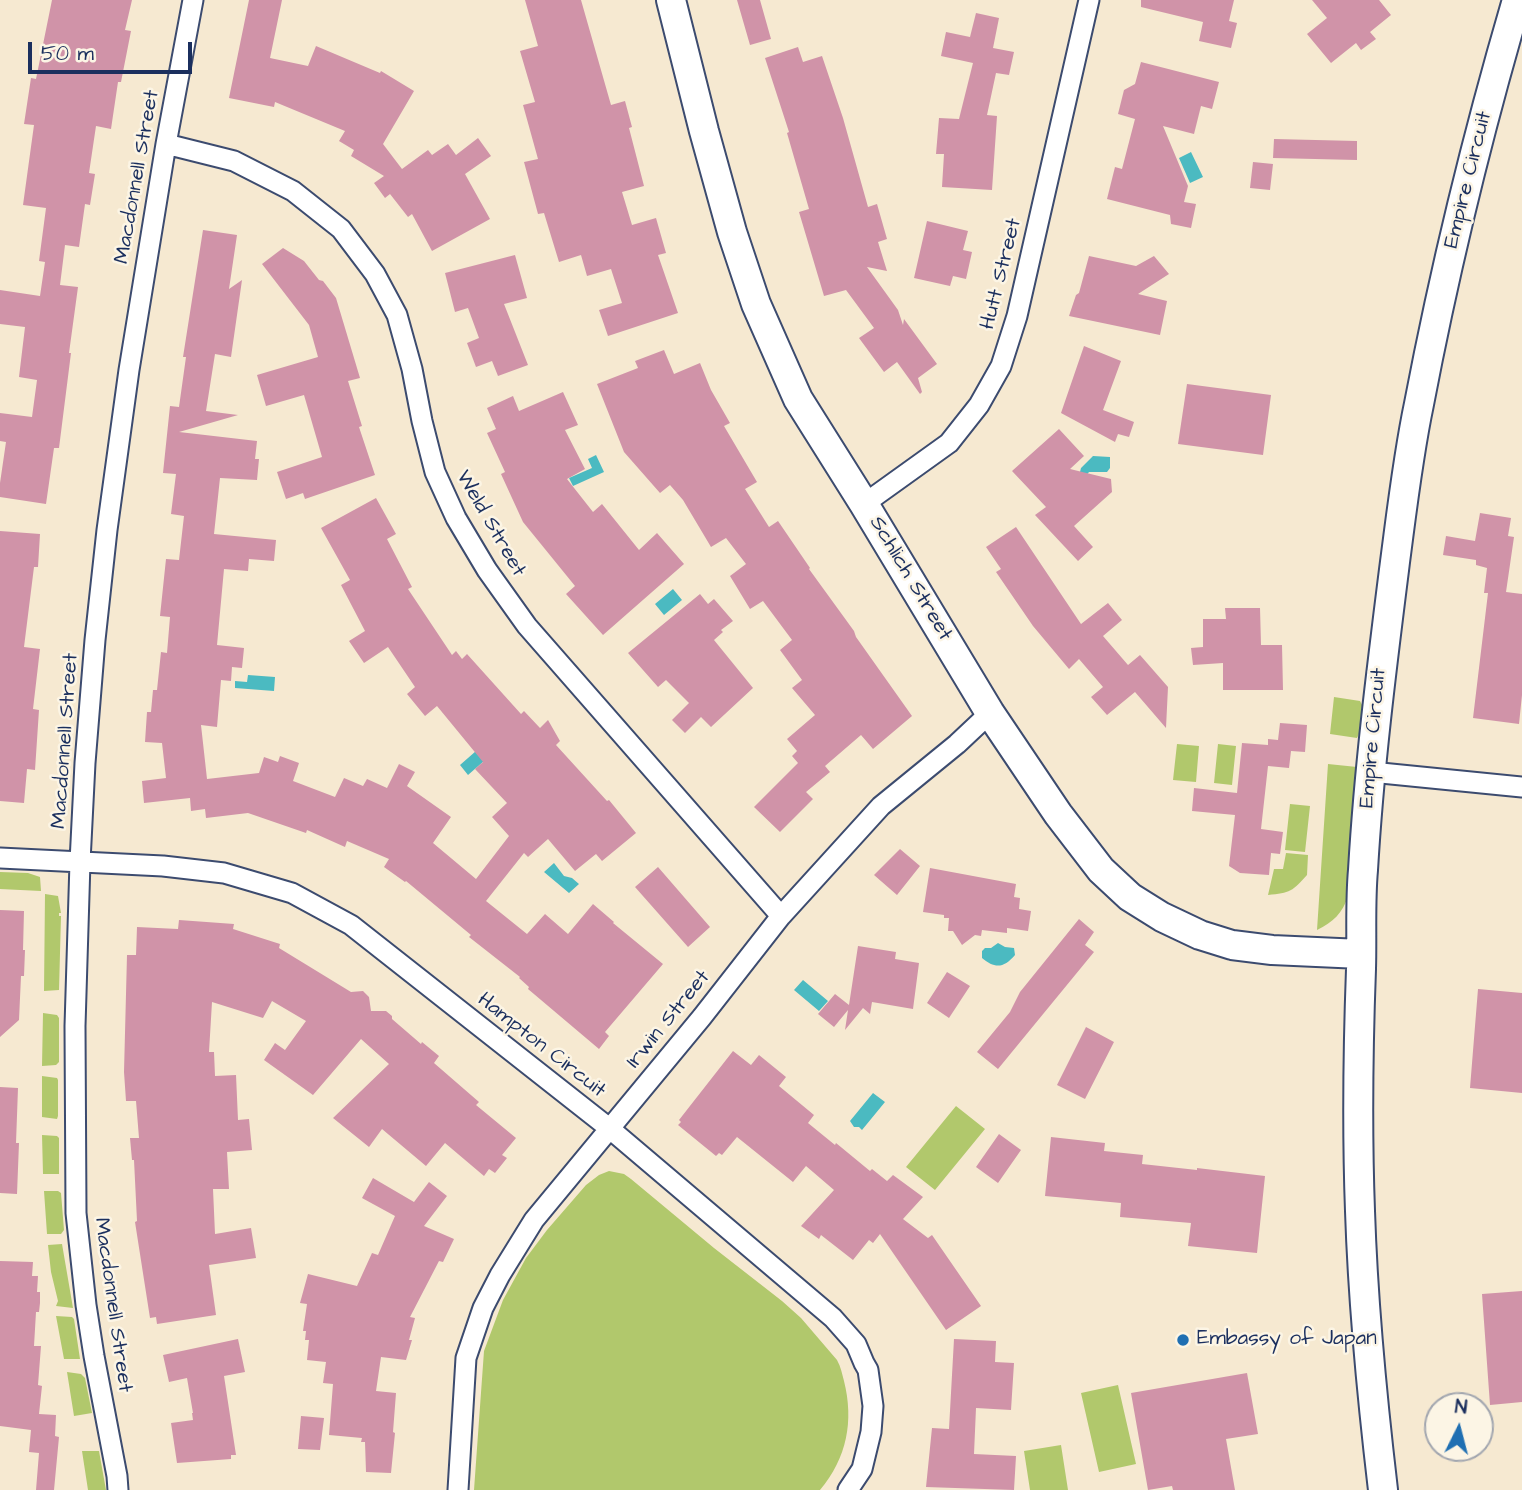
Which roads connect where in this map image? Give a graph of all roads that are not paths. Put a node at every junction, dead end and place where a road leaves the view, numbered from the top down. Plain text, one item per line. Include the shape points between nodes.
1 (193, 0) edge
2 (671, 0) edge
3 (1089, 0) edge
4 (1517, 0) edge
5 (166, 144) junction
6 (864, 504) junction
7 (990, 713) junction
8 (1371, 772) junction
9 (1522, 787) edge
10 (0, 858) edge
11 (80, 862) junction
12 (781, 916) junction
13 (1361, 954) junction
14 (609, 1128) junction
15 (118, 1490) edge
16 (458, 1490) edge
17 (848, 1490) edge
18 (1383, 1490) edge

1 - 5 street, Macdonnell Street
2 - 6 street, Schlich Street via 732,232 756,304 798,399
3 - 6 street, Hutt Street via 1017,316 1001,366 979,405 948,443
4 - 8 street, Empire Circuit via 1473,156 1418,408 1384,643
5 - 11 street, Macdonnell Street via 107,530
5 - 12 street, Weld Street via 234,162 293,191 341,229 375,274 397,315 435,472 487,570 527,626
6 - 7 street, Schlich Street
7 - 12 street, Irwin Street via 881,806
7 - 13 street, Schlich Street via 1058,814 1101,870 1130,897 1200,935 1232,945
8 - 9 street
8 - 13 street, Empire Circuit
10 - 11 street, Hampton Circuit
11 - 14 street, Hampton Circuit via 224,873 292,893 351,925
11 - 15 street, Macdonnell Street via 76,1213 88,1318
12 - 14 street, Irwin Street
13 - 18 street, Empire Circuit via 1360,1215
14 - 16 street, Irwin Street via 534,1220 483,1308 466,1358
14 - 17 street, Hampton Circuit via 833,1318 856,1344 868,1370 873,1406 862,1468

